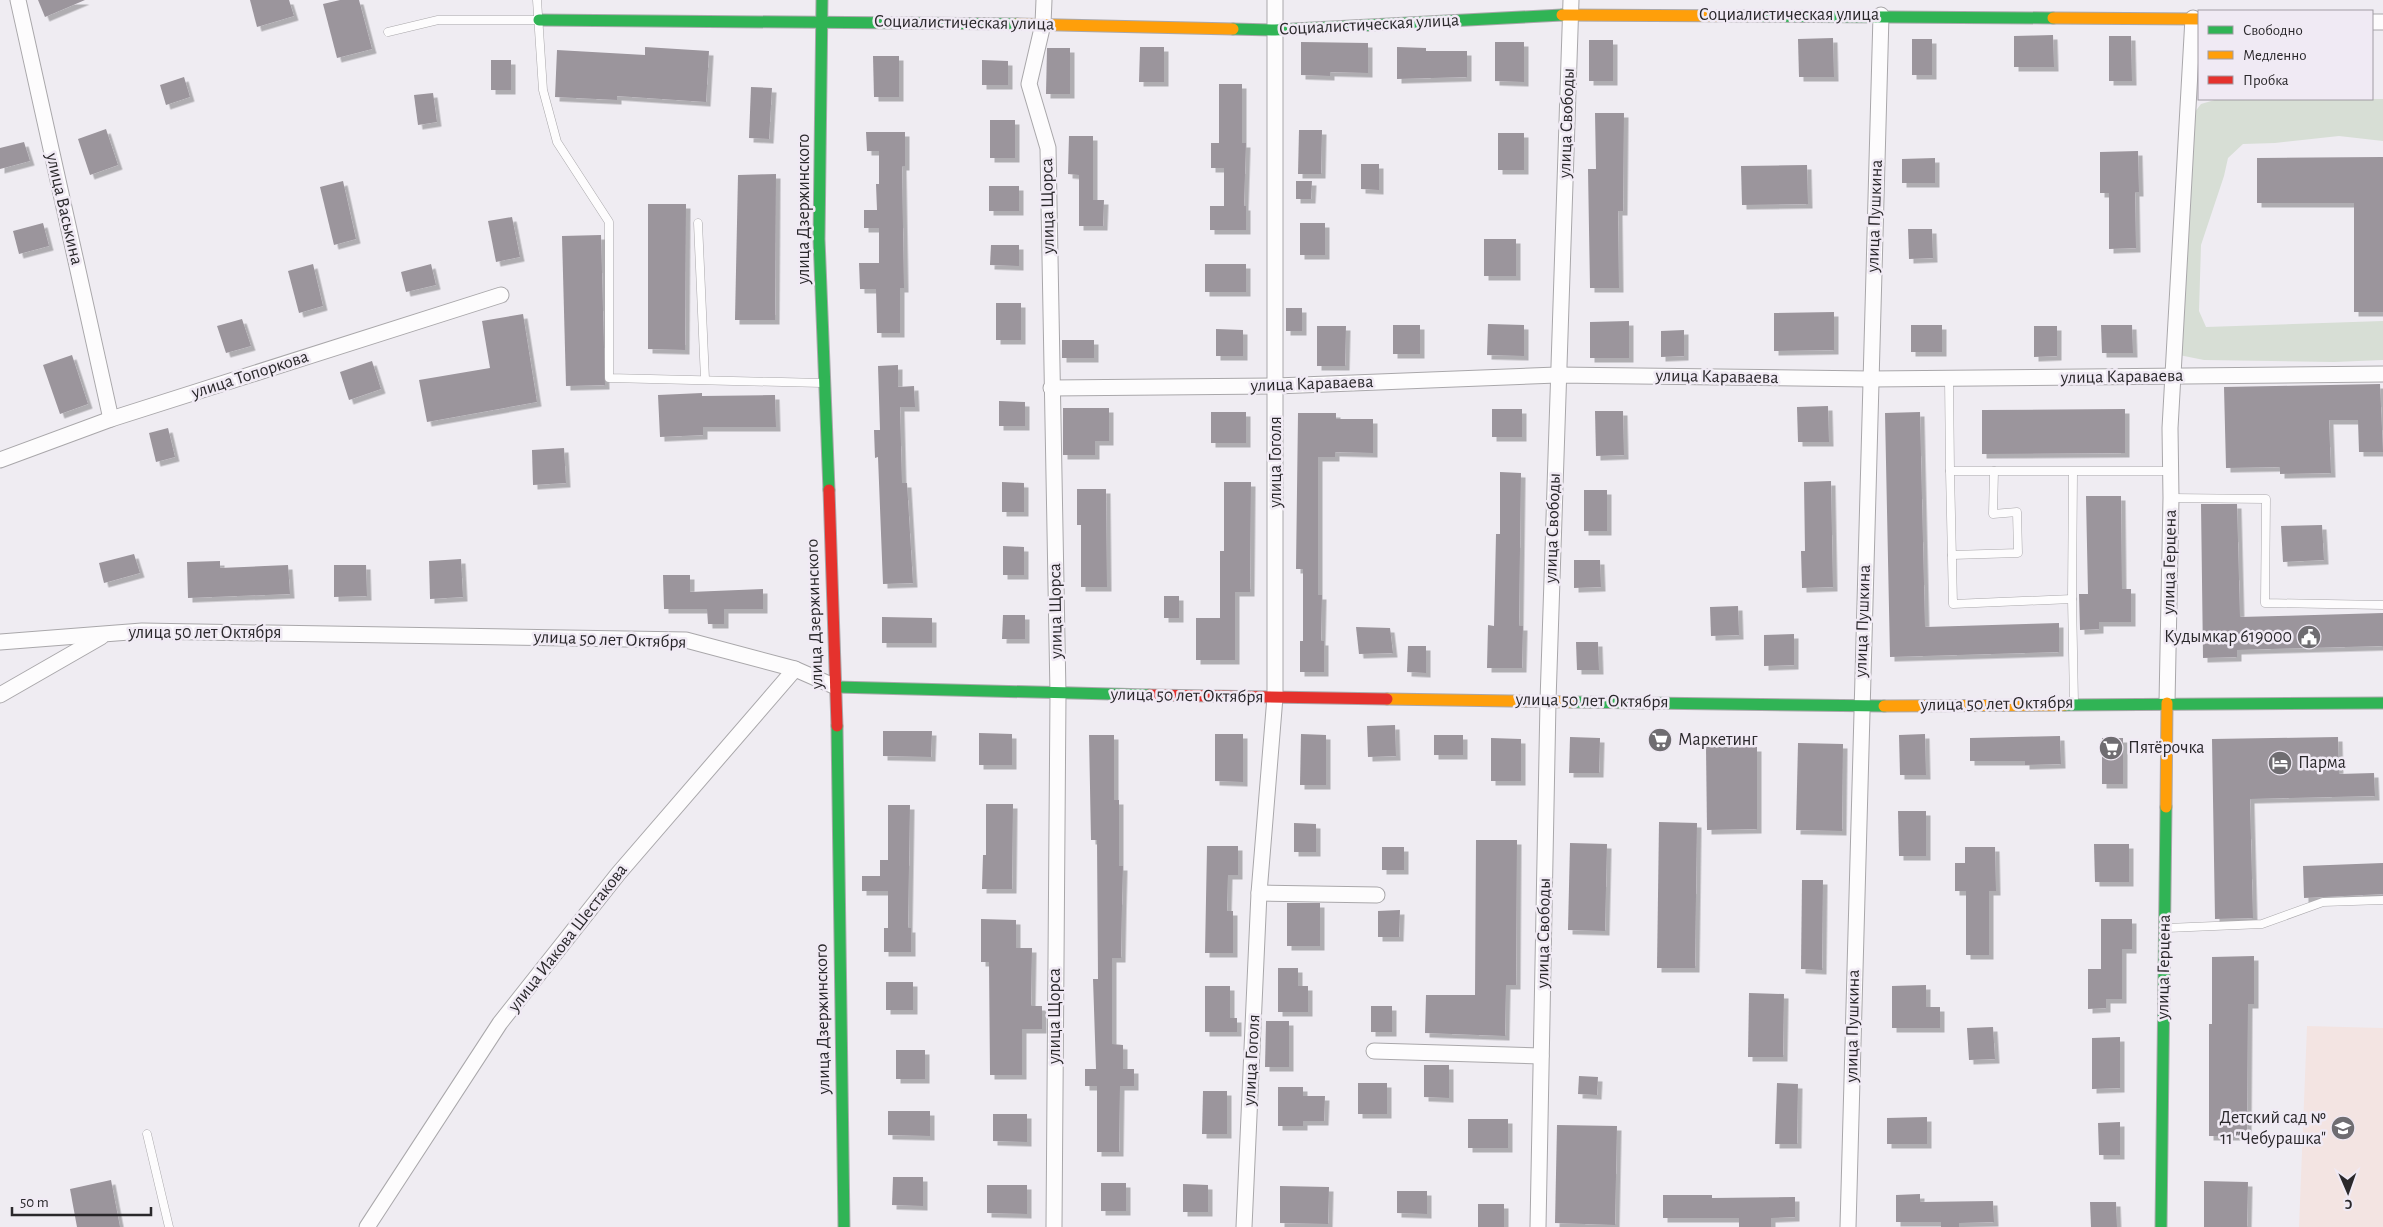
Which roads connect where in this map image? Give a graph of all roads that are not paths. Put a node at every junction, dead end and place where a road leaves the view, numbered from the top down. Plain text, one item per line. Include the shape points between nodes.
1 (18, 0) edge
2 (538, 0) edge
3 (822, 0) edge
4 (1044, 0) edge
5 (1275, 0) edge
6 (1571, 7) edge
7 (1881, 15) junction
8 (2196, 18) edge
9 (539, 20) junction
10 (823, 22) junction
11 (1044, 24) junction
12 (1275, 30) junction
13 (388, 32) dead end
14 (698, 223) dead end
15 (501, 295) dead end
16 (2383, 374) edge
17 (1557, 375) junction
18 (2175, 377) junction
19 (704, 379) junction
20 (1870, 379) junction
21 (1949, 379) junction
22 (824, 383) junction
23 (1276, 386) junction
24 (1051, 388) junction
25 (111, 419) junction
26 (0, 460) edge
27 (1950, 471) junction
28 (1994, 471) junction
29 (2171, 471) junction
30 (2073, 472) junction
31 (2172, 498) junction
32 (1952, 555) junction
33 (2072, 599) junction
34 (2383, 605) edge
35 (106, 634) junction
36 (0, 642) edge
37 (795, 669) junction
38 (836, 687) junction
39 (0, 694) edge
40 (1058, 694) junction
41 (1275, 697) junction
42 (1548, 700) junction
43 (2167, 703) junction
44 (2383, 703) edge
45 (2074, 704) junction
46 (1861, 706) junction
47 (1259, 893) junction
48 (1377, 895) dead end
49 (2383, 900) edge
50 (2165, 928) junction
51 (1374, 1051) dead end
52 (1541, 1056) junction
53 (147, 1134) dead end
54 (169, 1227) edge
55 (367, 1227) edge
56 (844, 1227) edge
57 (1054, 1227) edge
58 (1244, 1227) edge
59 (1538, 1227) edge
60 (1848, 1227) edge
61 (2161, 1227) edge

1 - 25 street, улица Васькина
2 - 9 lane
3 - 10 street, улица Дзержинского
4 - 11 street, улица Щорса
5 - 12 street, улица Гоголя
6 - 7 street, Социалистическая улица
6 - 12 street, Социалистическая улица
6 - 17 street, улица Свободы
7 - 8 street, Социалистическая улица
7 - 20 street, улица Пушкина
8 - 18 street, улица Герцена
9 - 10 street, Социалистическая улица
9 - 13 lane via 438,20
9 - 19 lane via 543,90 557,142 609,222 609,378
10 - 11 street, Социалистическая улица
10 - 22 street, улица Дзержинского via 819,239
11 - 12 street, Социалистическая улица
11 - 24 street, улица Щорса via 1029,84 1048,148
12 - 23 street, улица Гоголя
14 - 19 lane
15 - 25 street, улица Топоркова
16 - 18 street, улица Караваева
17 - 20 street, улица Караваева
17 - 23 street, улица Караваева
17 - 42 street, улица Свободы
18 - 21 street, улица Караваева
18 - 29 street, улица Герцена via 2170,428
19 - 22 lane
20 - 21 street, улица Караваева
20 - 46 street, улица Пушкина
21 - 27 lane
22 - 38 street, улица Дзержинского
23 - 24 street, улица Караваева
23 - 41 street, улица Гоголя
24 - 40 street, улица Щорса
25 - 26 street, улица Топоркова
27 - 28 lane
27 - 32 lane
28 - 30 lane
28 - 32 lane via 1993,514 2017,512 2018,552
29 - 30 lane
29 - 31 street, улица Герцена
30 - 33 lane
31 - 34 lane via 2266,499 2265,603
31 - 43 street, улица Герцена
32 - 33 lane via 1953,604
33 - 45 lane
35 - 36 street, улица 50 лет Октября
35 - 37 street, улица 50 лет Октября via 142,631 686,640
35 - 39 street
37 - 38 street, улица 50 лет Октября
37 - 55 street, улица Иакова Шестакова via 618,874 500,1023
38 - 40 street, улица 50 лет Октября
38 - 56 street, улица Дзержинского
40 - 41 street, улица 50 лет Октября
40 - 57 street, улица Щорса
41 - 42 street, улица 50 лет Октября
41 - 47 street, улица Гоголя
42 - 46 street, улица 50 лет Октября
42 - 52 street, улица Свободы
43 - 44 street, улица 50 лет Октября
43 - 45 street, улица 50 лет Октября
43 - 50 street, улица Герцена
45 - 46 street, улица 50 лет Октября
46 - 60 street, улица Пушкина
47 - 48 street
47 - 58 street, улица Гоголя
49 - 50 lane via 2323,902 2262,924
50 - 61 street, улица Герцена
51 - 52 street
52 - 59 street, улица Свободы
53 - 54 lane

